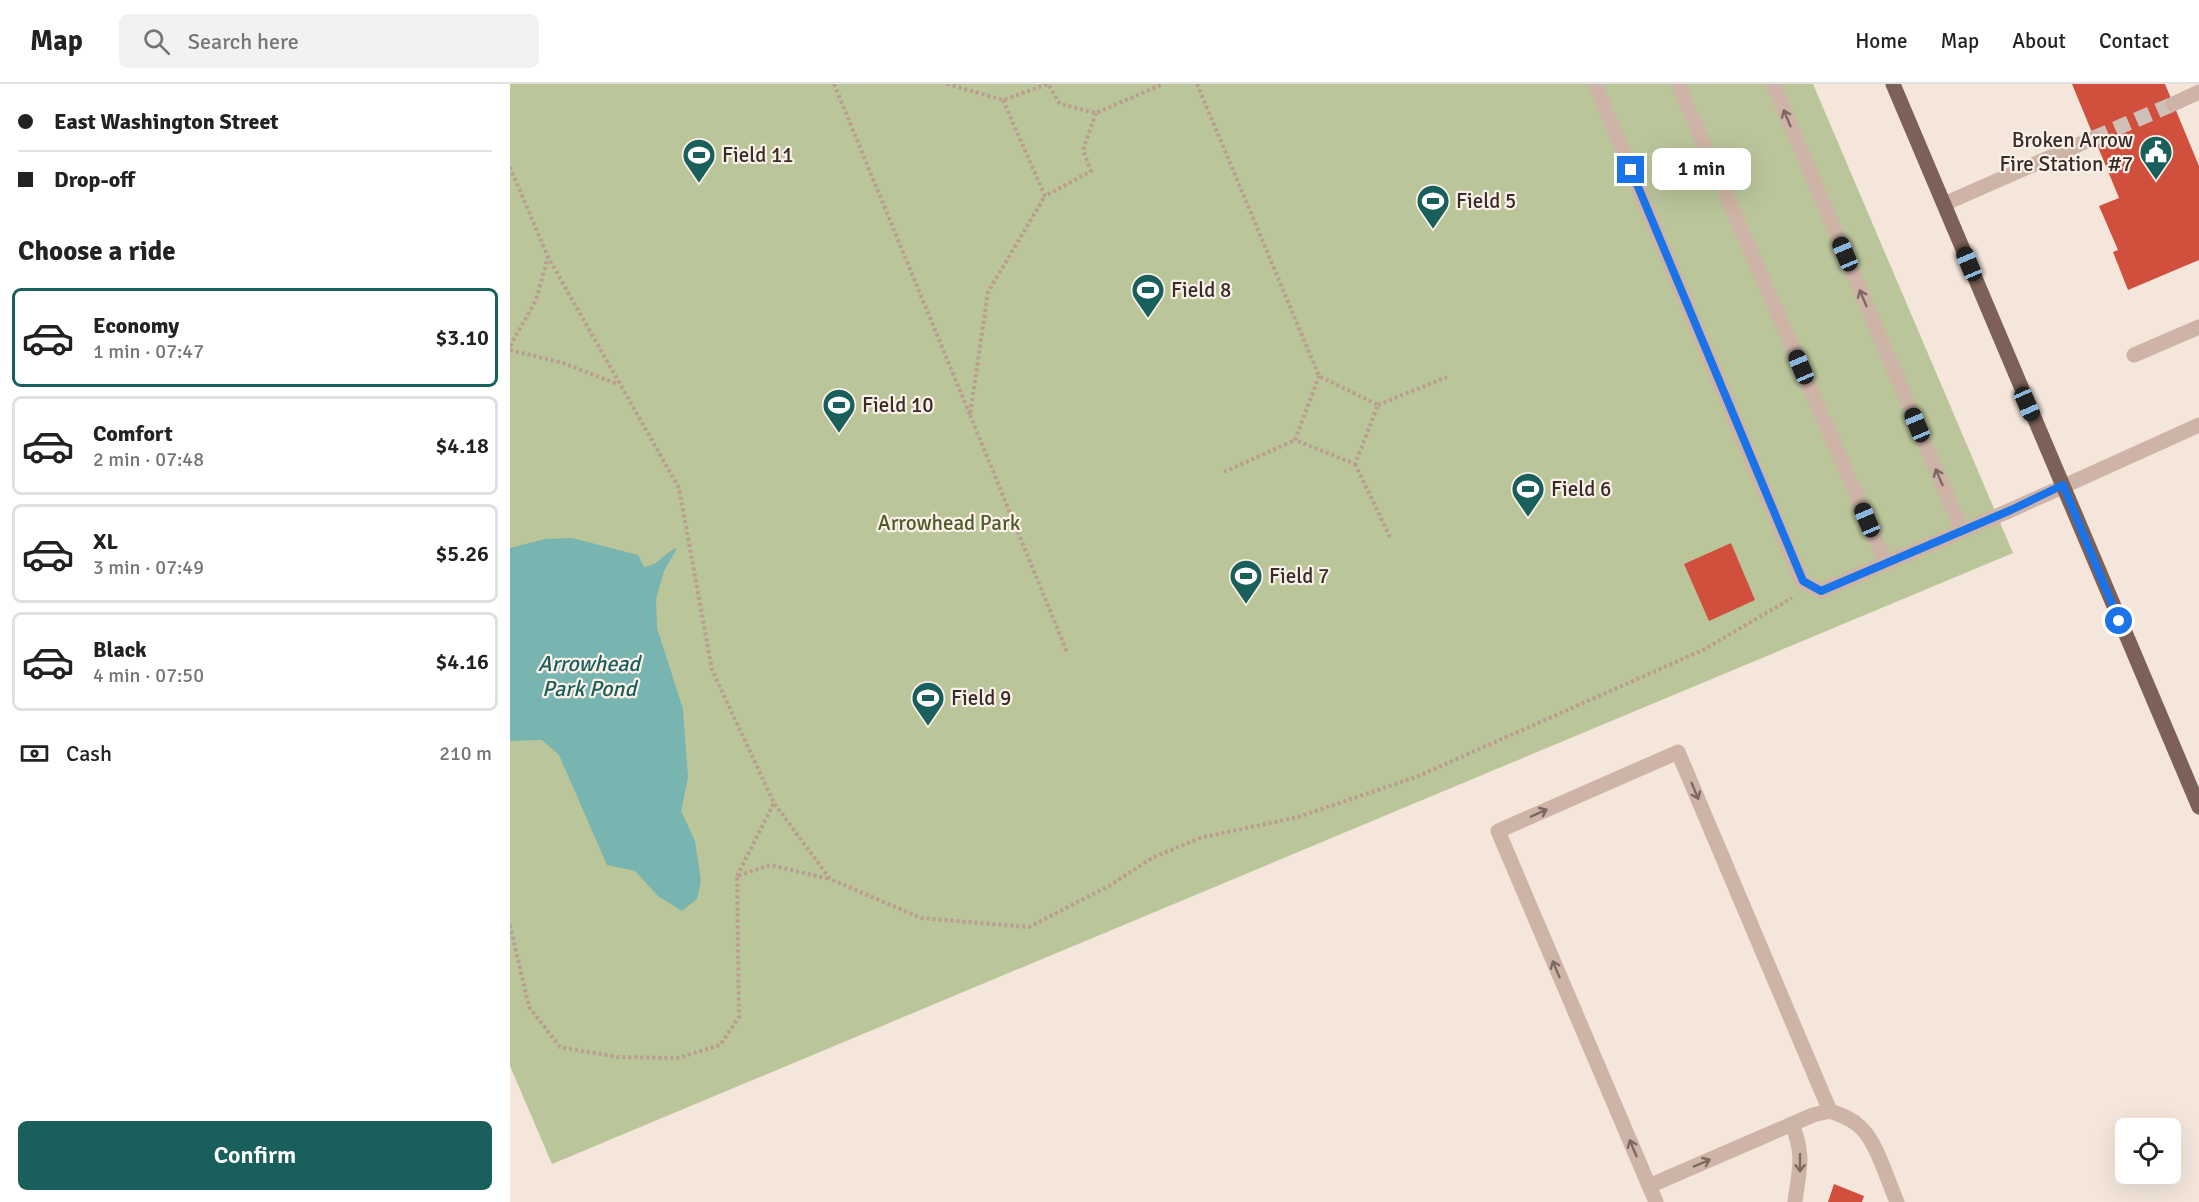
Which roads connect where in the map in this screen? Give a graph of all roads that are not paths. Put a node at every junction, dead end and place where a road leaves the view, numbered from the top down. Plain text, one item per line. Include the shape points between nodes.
1 (1595, 84) edge
2 (1678, 84) edge
3 (1773, 84) edge
4 (1893, 84) edge
5 (2199, 92) edge
6 (2173, 104) tunnel mouth
7 (2094, 138) tunnel mouth
8 (1944, 204) junction
9 (2199, 327) edge
10 (2134, 355) dead end
11 (2199, 425) edge
12 (2063, 485) junction
13 (1962, 531) junction
14 (1886, 563) junction
15 (2199, 807) edge
16 (1830, 1111) junction
17 (1792, 1124) junction
18 (1649, 1186) junction
19 (1656, 1202) edge
20 (1795, 1202) edge
21 (1897, 1202) edge

1 - 14 street via 1803,581 1821,591
2 - 14 street
13 -> 3 street
4 - 8 main road
5 - 6 street
7 - 8 street
8 - 12 main road
9 - 10 street
11 - 12 street
12 - 13 street
12 - 15 main road
13 - 14 street
16 - 17 street
18 -> 16 street via 1498,831 1678,752
16 - 21 street via 1861,1127
18 -> 17 street
17 -> 20 street via 1800,1143 1802,1168
18 - 19 street

